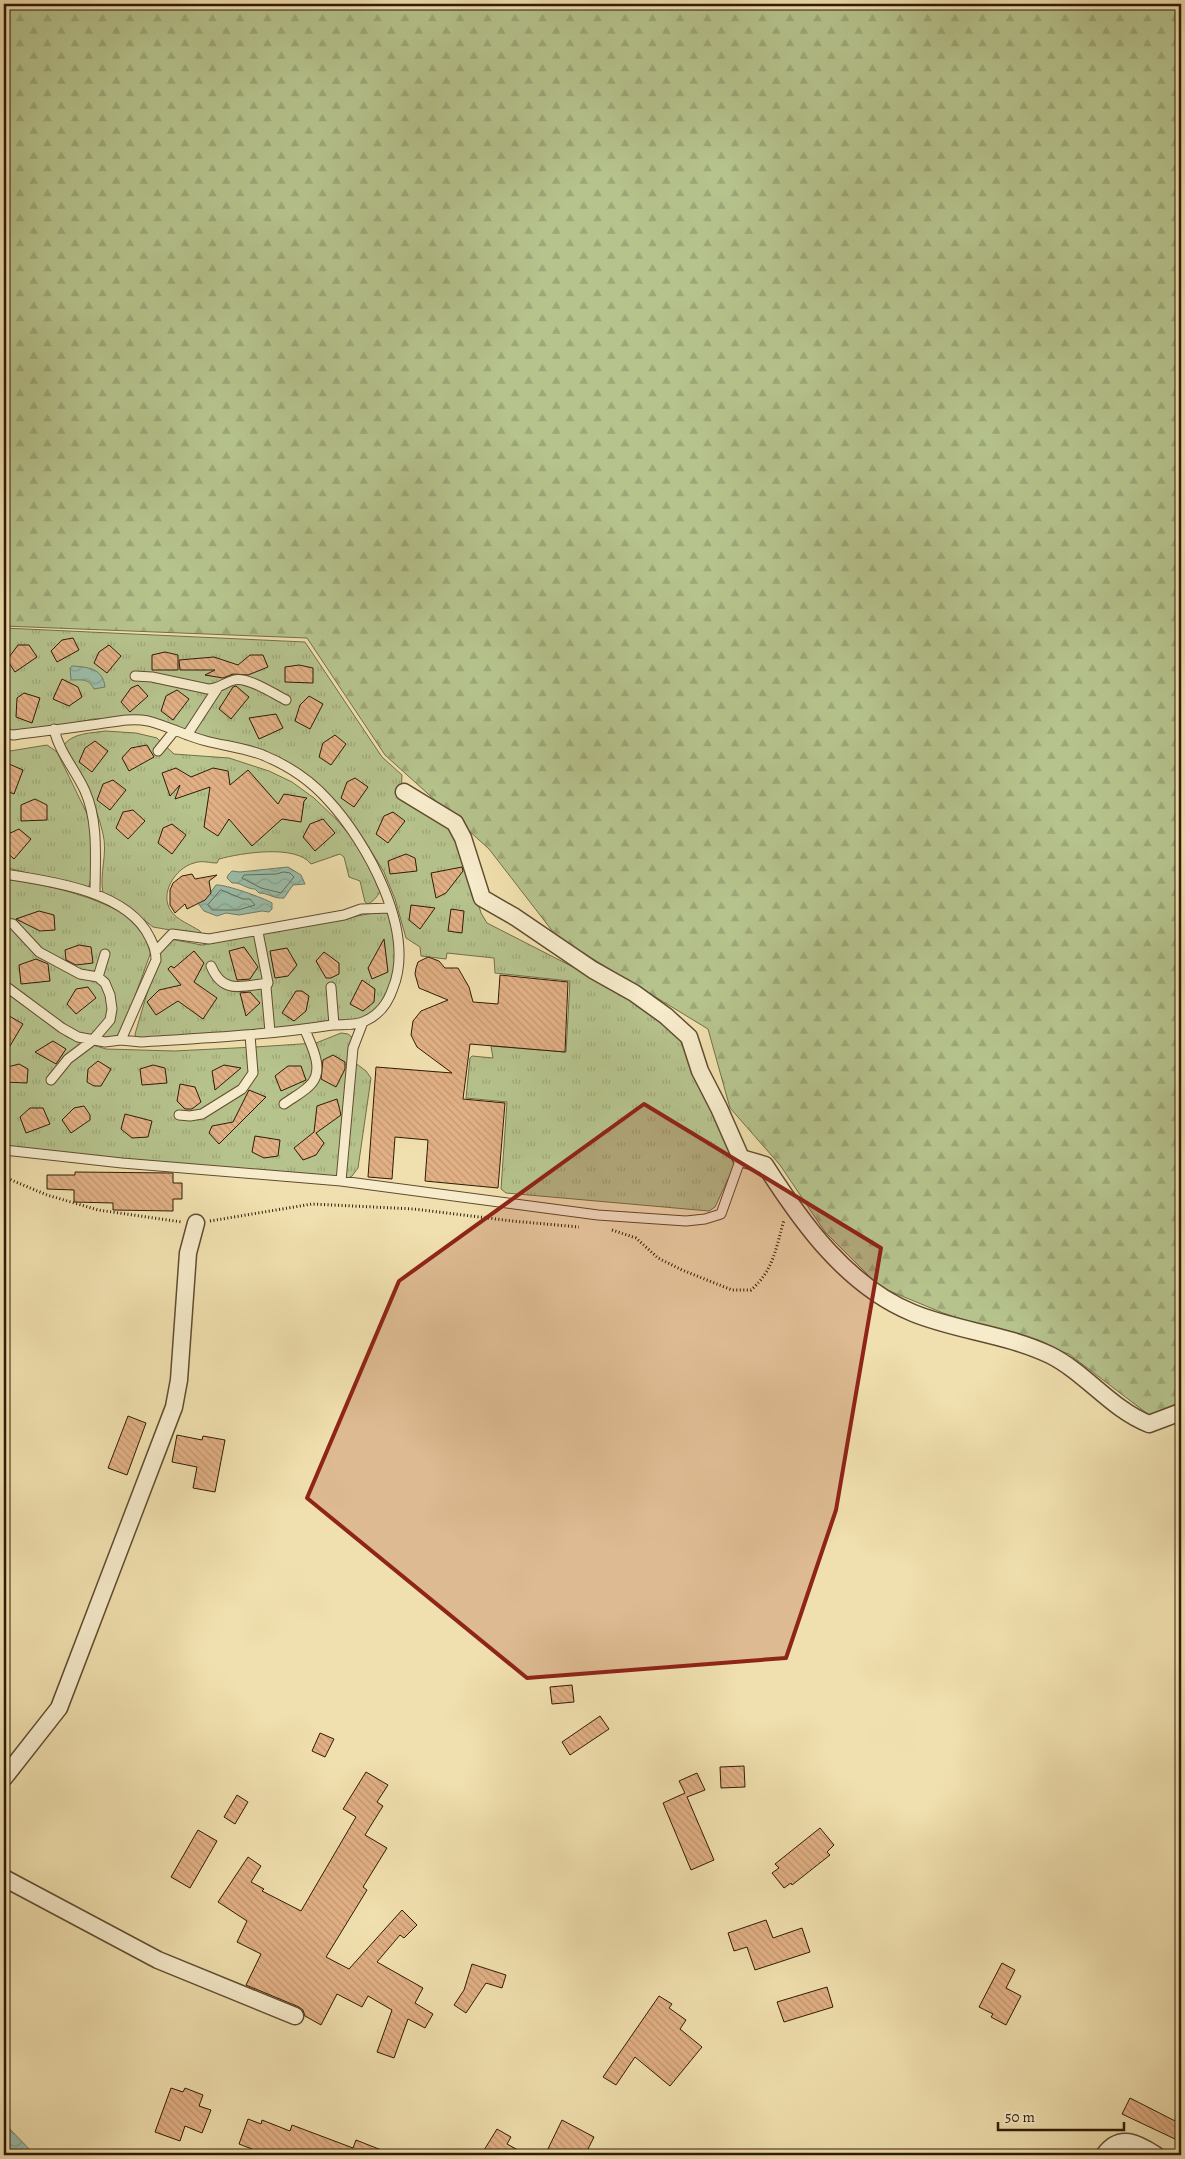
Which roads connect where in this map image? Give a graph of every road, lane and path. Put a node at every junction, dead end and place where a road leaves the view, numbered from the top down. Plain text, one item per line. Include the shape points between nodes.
1 (135, 676) dead end
2 (217, 689) junction
3 (286, 700) dead end
4 (54, 729) junction
5 (174, 730) junction
6 (4, 734) edge
7 (187, 735) junction
8 (158, 751) dead end
9 (404, 792) dead end
10 (4, 874) edge
11 (95, 894) junction
12 (392, 908) junction
13 (4, 923) edge
14 (258, 932) dead end
15 (156, 951) junction
16 (105, 954) dead end
17 (211, 966) dead end
18 (98, 978) junction
19 (268, 983) junction
20 (4, 985) edge
21 (331, 987) dead end
22 (364, 1022) junction
23 (334, 1025) junction
24 (305, 1030) junction
25 (270, 1032) junction
26 (250, 1034) junction
27 (121, 1040) junction
28 (92, 1041) junction
29 (51, 1080) dead end
30 (284, 1104) dead end
31 (179, 1115) dead end
32 (4, 1150) edge
33 (741, 1158) junction
34 (4, 1177) edge
35 (341, 1181) junction
36 (789, 1202) junction
37 (196, 1224) junction
38 (586, 1228) dead end
39 (605, 1229) dead end
40 (1181, 1412) edge
41 (4, 1778) edge
42 (4, 1878) edge
43 (295, 2016) dead end
44 (1104, 2155) edge
45 (1156, 2155) edge

1 - 2 lane
2 - 3 lane via 236,679
2 - 7 lane
4 - 5 lane via 112,721 146,721
4 - 6 lane
4 - 11 lane via 57,742 85,791 94,824
5 - 7 lane
5 - 8 lane
7 - 12 lane via 263,754 305,779 348,823 366,851
9 - 33 street via 455,824 463,838 482,898 634,993 689,1037 700,1071
10 - 11 lane via 54,882
11 - 15 lane via 131,913 145,928
12 - 15 lane via 361,909 344,915 208,939 172,934
12 - 22 lane via 400,965 390,998 381,1010
13 - 18 lane via 13,924 34,948 67,968
14 - 19 lane
15 - 27 lane via 156,960
16 - 18 lane
17 - 19 lane via 216,979 225,985
18 - 28 lane via 110,995 112,1009 110,1020
19 - 25 lane
20 - 28 lane via 62,1028
21 - 23 lane
22 - 23 lane
22 - 35 lane via 353,1048
23 - 24 lane
24 - 25 lane
24 - 30 lane via 316,1058 313,1082
25 - 26 lane
26 - 27 lane via 141,1042
26 - 31 lane via 253,1073 242,1088 202,1114
27 - 28 lane
28 - 29 lane via 68,1059
32 - 35 lane
33 - 35 lane via 721,1214 686,1221 598,1215
33 - 36 street via 765,1165
34 - 37 path via 47,1195 98,1210
36 - 39 path via 771,1266 751,1290 732,1290 713,1283 658,1258 636,1238
36 - 40 street via 840,1264 877,1294 912,1313 1002,1336 1034,1348 1061,1361 1126,1412 1149,1424
37 - 38 path via 312,1204 414,1209
37 - 41 street via 188,1253 180,1380 174,1407 59,1708
42 - 43 street via 158,1960
44 - 45 street via 1111,2146 1127,2141

